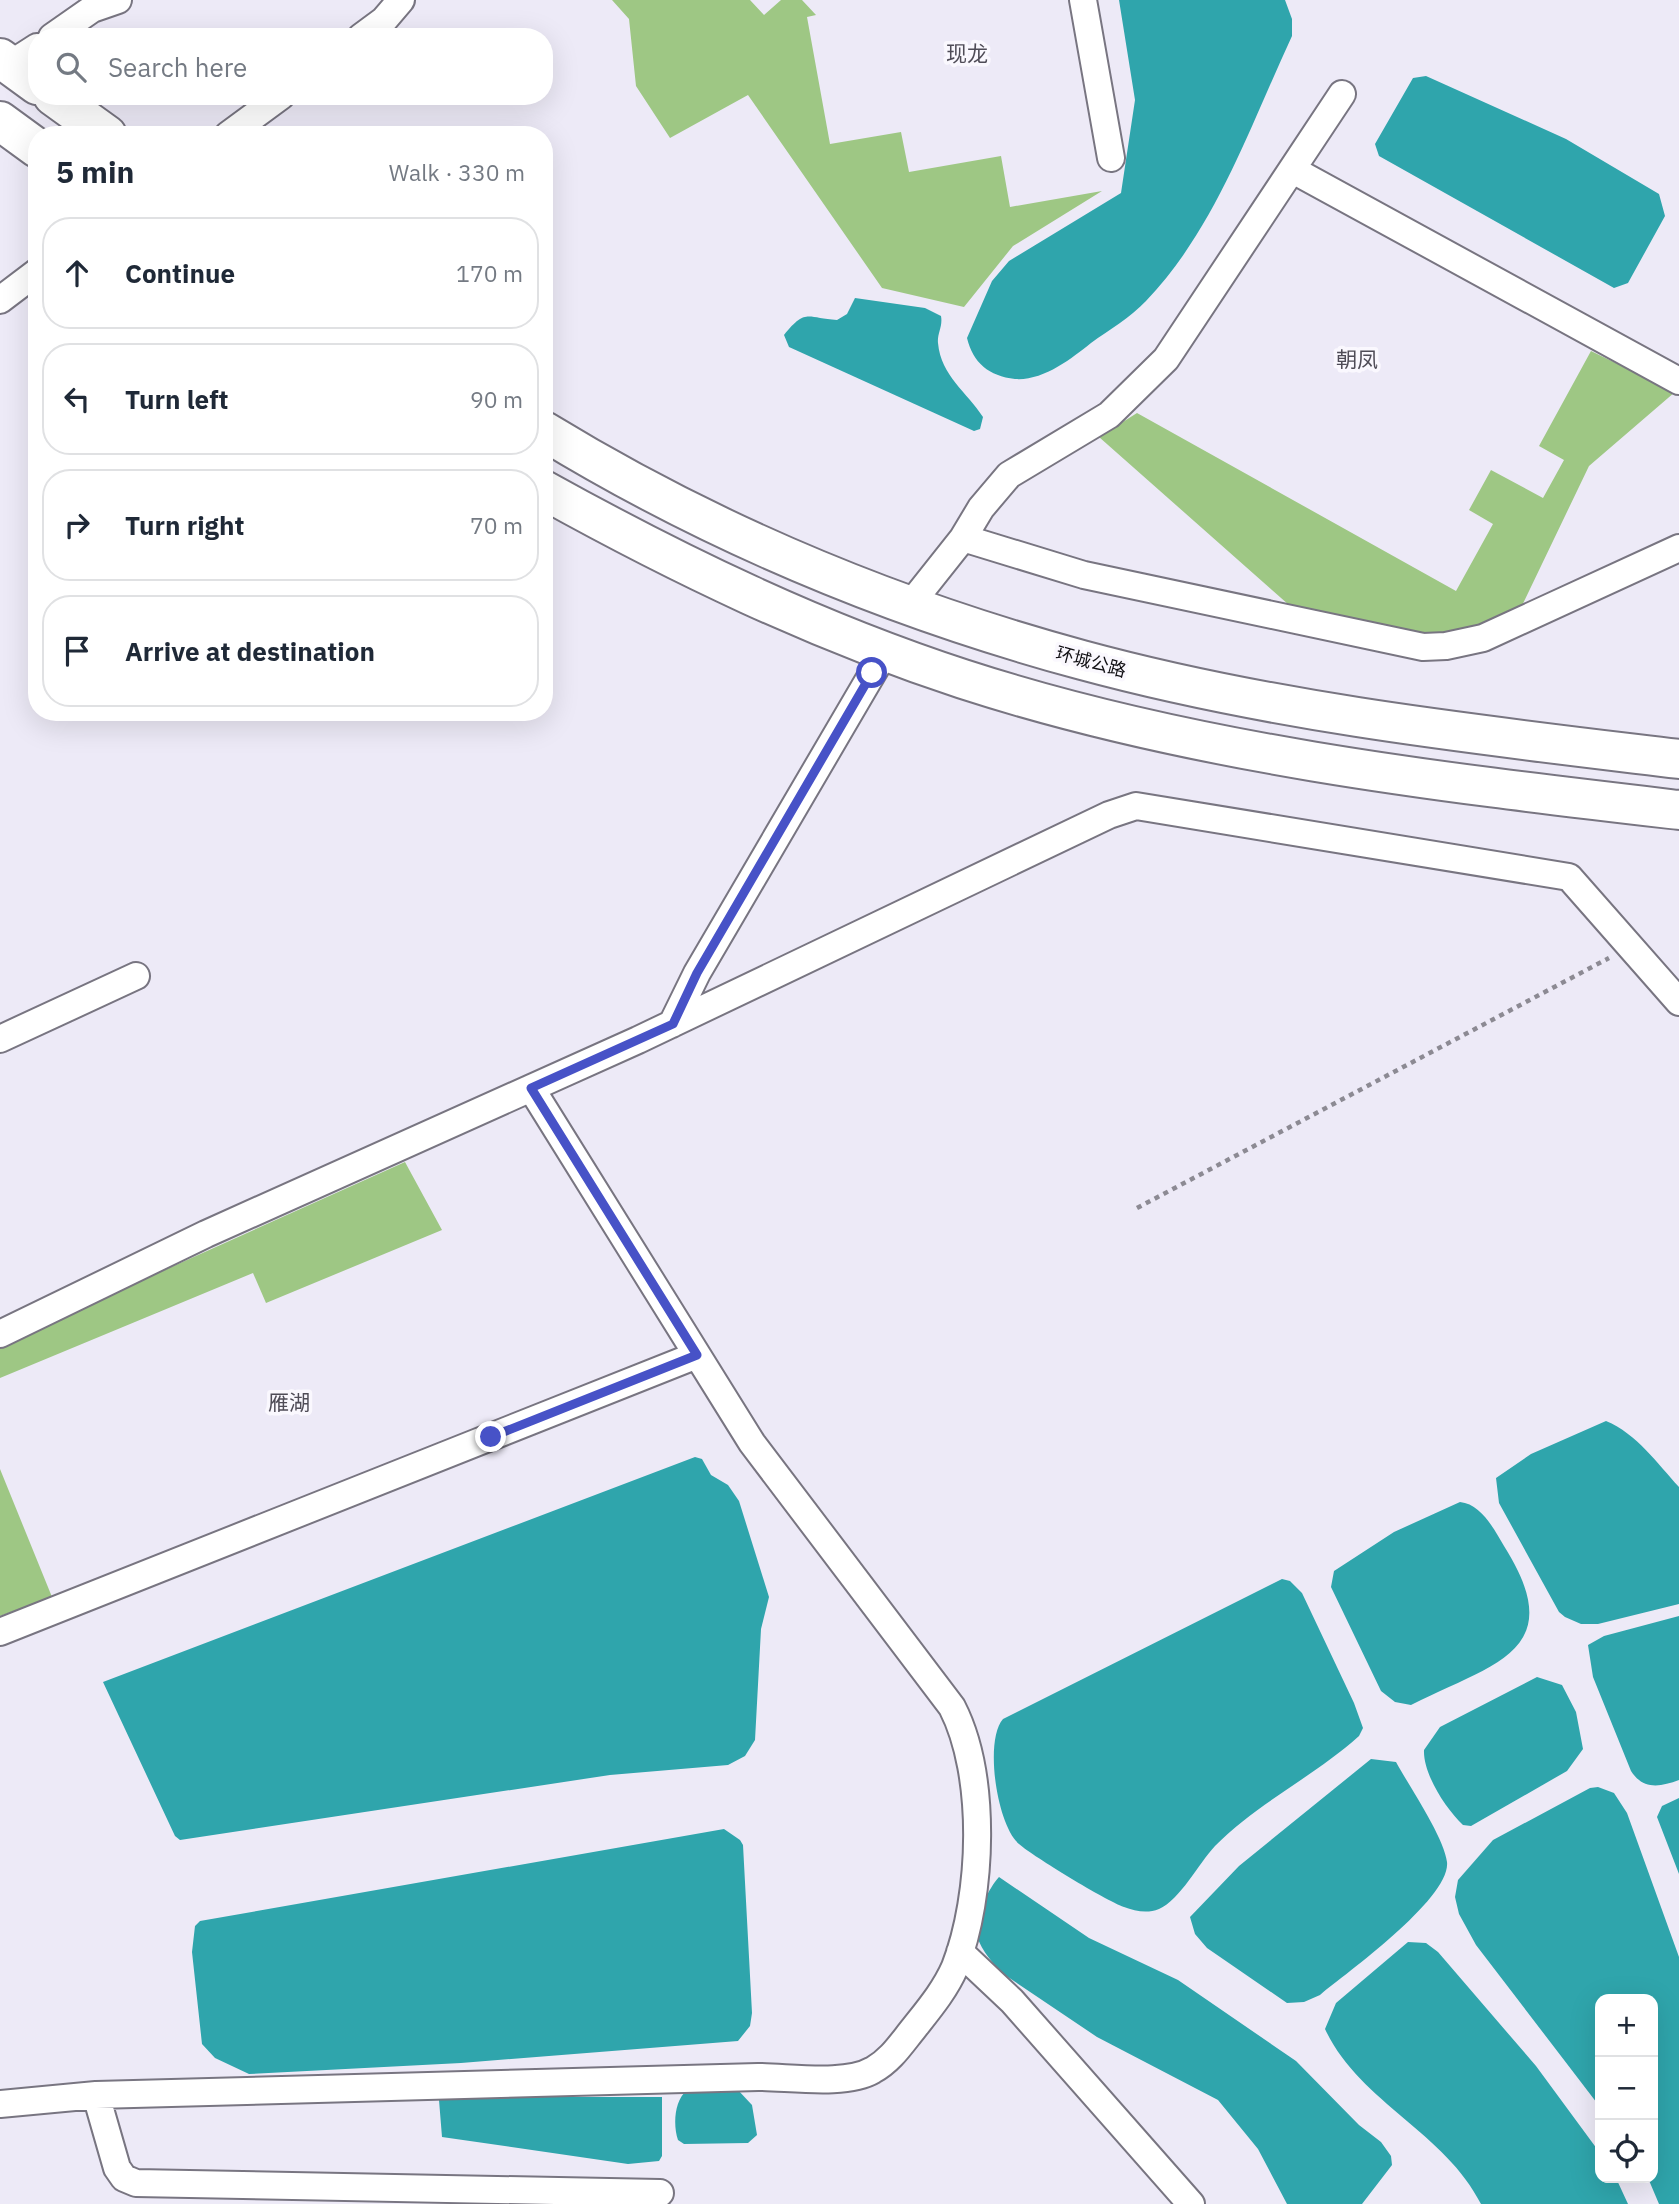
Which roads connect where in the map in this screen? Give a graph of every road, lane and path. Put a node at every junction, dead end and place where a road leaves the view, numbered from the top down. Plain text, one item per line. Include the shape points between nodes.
1 (118, 0) edge
2 (401, 0) edge
3 (1083, 0) edge
4 (65, 28) edge
5 (373, 28) edge
6 (1342, 94) dead end
7 (65, 105) edge
8 (269, 105) edge
9 (0, 121) edge
10 (95, 126) edge
11 (240, 126) edge
12 (28, 141) edge
13 (1111, 158) dead end
14 (1293, 170) junction
15 (28, 279) edge
16 (0, 300) edge
17 (1679, 382) edge
18 (553, 436) edge
19 (553, 495) edge
20 (963, 538) junction
21 (1679, 548) edge
22 (909, 606) junction
23 (885, 652) junction
24 (1679, 759) edge
25 (1679, 810) edge
26 (1630, 946) junction
27 (136, 976) dead end
28 (1679, 1002) edge
29 (673, 1024) junction
30 (0, 1039) edge
31 (531, 1088) junction
32 (1137, 1208) dead end
33 (0, 1334) edge
34 (697, 1355) junction
35 (0, 1632) edge
36 (960, 1952) junction
37 (96, 2095) junction
38 (0, 2105) edge
39 (660, 2193) dead end
40 (1191, 2204) edge

1 - 4 street via 92,9
2 - 5 street
3 - 13 street
6 - 14 street
7 - 10 highway
8 - 11 street
9 - 12 highway
14 - 17 street
14 - 20 street via 1167,359 1109,415 1009,475
15 - 16 street
18 - 22 highway, 环城公路 via 738,536
19 - 23 highway via 717,582
20 - 21 street via 1084,575 1362,636 1434,647 1483,638
20 - 22 street
22 - 24 highway, 环城公路 via 1083,661 1190,685 1378,720
23 - 25 highway via 1070,710 1180,736 1356,769
23 - 29 street via 697,973
26 - 28 street
26 - 29 street via 1569,877 1136,806
26 - 32 path
27 - 30 street
29 - 31 street
31 - 33 street via 206,1234
31 - 34 street
34 - 35 street
34 - 36 street via 752,1443 964,1729 977,1838 973,1891
36 - 37 street via 939,1995 891,2057 852,2078
36 - 40 street via 1012,2001
37 - 38 street
37 - 39 street via 117,2168 124,2178 136,2183

